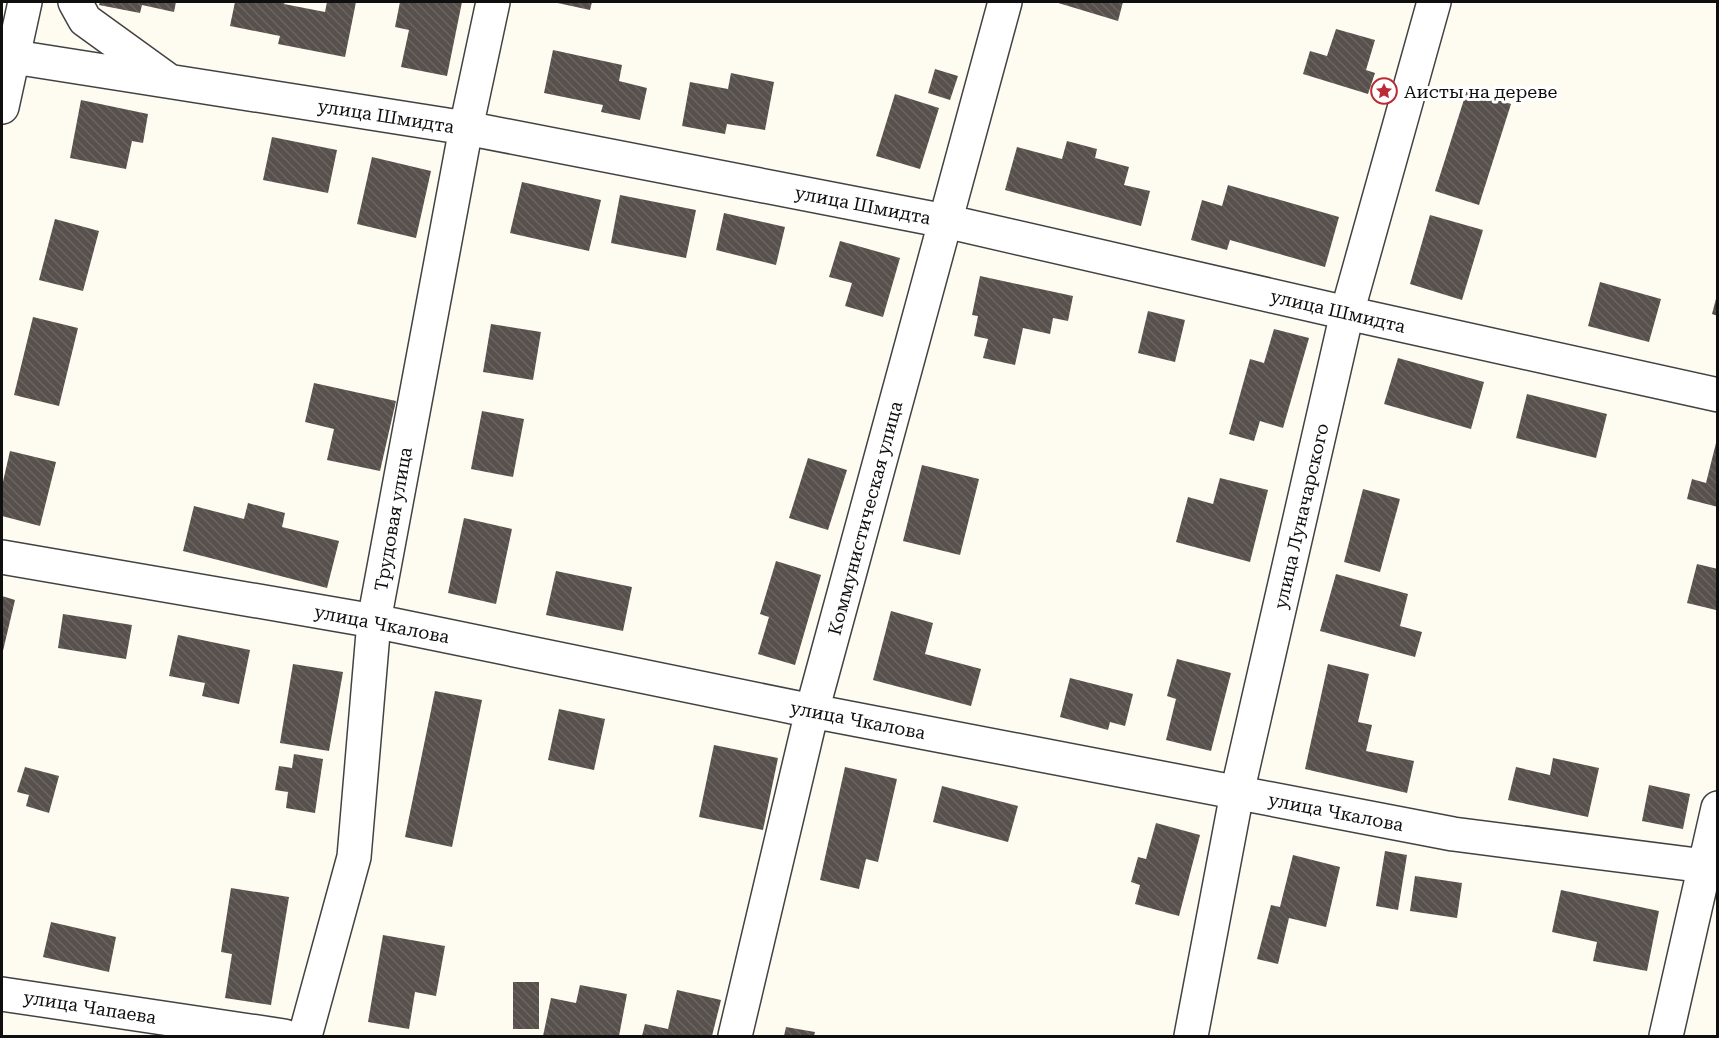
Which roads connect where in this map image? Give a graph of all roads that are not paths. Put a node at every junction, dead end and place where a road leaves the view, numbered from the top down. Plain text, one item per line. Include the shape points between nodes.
1 (25, 2) edge
2 (75, 2) edge
3 (493, 2) edge
4 (1005, 2) edge
5 (1434, 2) edge
6 (7, 57) edge
7 (171, 82) junction
8 (2, 107) edge
9 (466, 128) junction
10 (945, 221) junction
11 (1347, 313) junction
12 (1718, 395) edge
13 (2, 557) edge
14 (374, 621) junction
15 (812, 711) junction
16 (1238, 793) junction
17 (1718, 808) edge
18 (1711, 868) edge
19 (2, 994) edge
20 (284, 1036) edge
21 (305, 1036) edge
22 (735, 1036) edge
23 (1191, 1036) edge
24 (1666, 1036) edge

1 - 6 street
2 - 7 street via 86,20
3 - 9 street, Трудовая улица
4 - 10 street, Коммунистическая улица
5 - 11 street, улица Луначарского
6 - 7 street, улица Шмидта
6 - 8 street
7 - 9 street, улица Шмидта
9 - 10 street, улица Шмидта
9 - 14 street, Трудовая улица
10 - 11 street, улица Шмидта
10 - 15 street, Коммунистическая улица
11 - 12 street, улица Шмидта
11 - 16 street, улица Луначарского
13 - 14 street, улица Чкалова
14 - 15 street, улица Чкалова
14 - 21 street, Трудовая улица via 354,857
15 - 16 street, улица Чкалова
15 - 22 street, Коммунистическая улица
16 - 18 street, улица Чкалова via 1453,834
16 - 23 street, улица Луначарского
17 - 18 street
18 - 24 street
19 - 20 street, улица Чапаева

